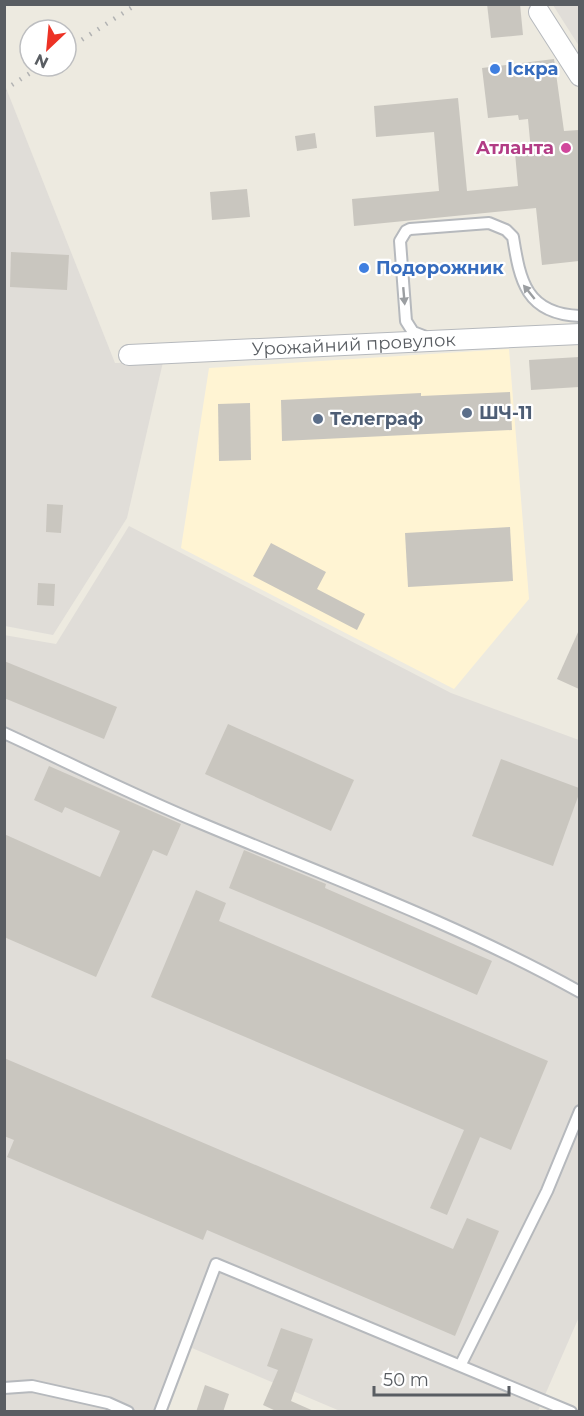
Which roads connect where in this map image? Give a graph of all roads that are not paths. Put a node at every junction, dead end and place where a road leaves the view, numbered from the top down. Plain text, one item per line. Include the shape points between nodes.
1 (539, 12) dead end
2 (579, 76) edge
3 (579, 316) edge
4 (579, 334) edge
5 (441, 340) junction
6 (129, 355) dead end
7 (4, 733) edge
8 (579, 992) edge
9 (579, 1111) edge
10 (461, 1364) junction
11 (4, 1388) edge
12 (128, 1412) edge
13 (160, 1412) edge
14 (571, 1412) edge

1 - 2 street
3 -> 5 lane via 550,310 525,290 513,237 499,226 489,223 410,229 400,241 406,321 420,336
4 - 5 street, Урожайний провулок
5 - 6 street, Урожайний провулок
7 - 8 lane via 196,821 531,965
9 - 10 lane via 547,1191
10 - 13 lane via 216,1264
10 - 14 lane
11 - 12 lane via 43,1388 108,1403

